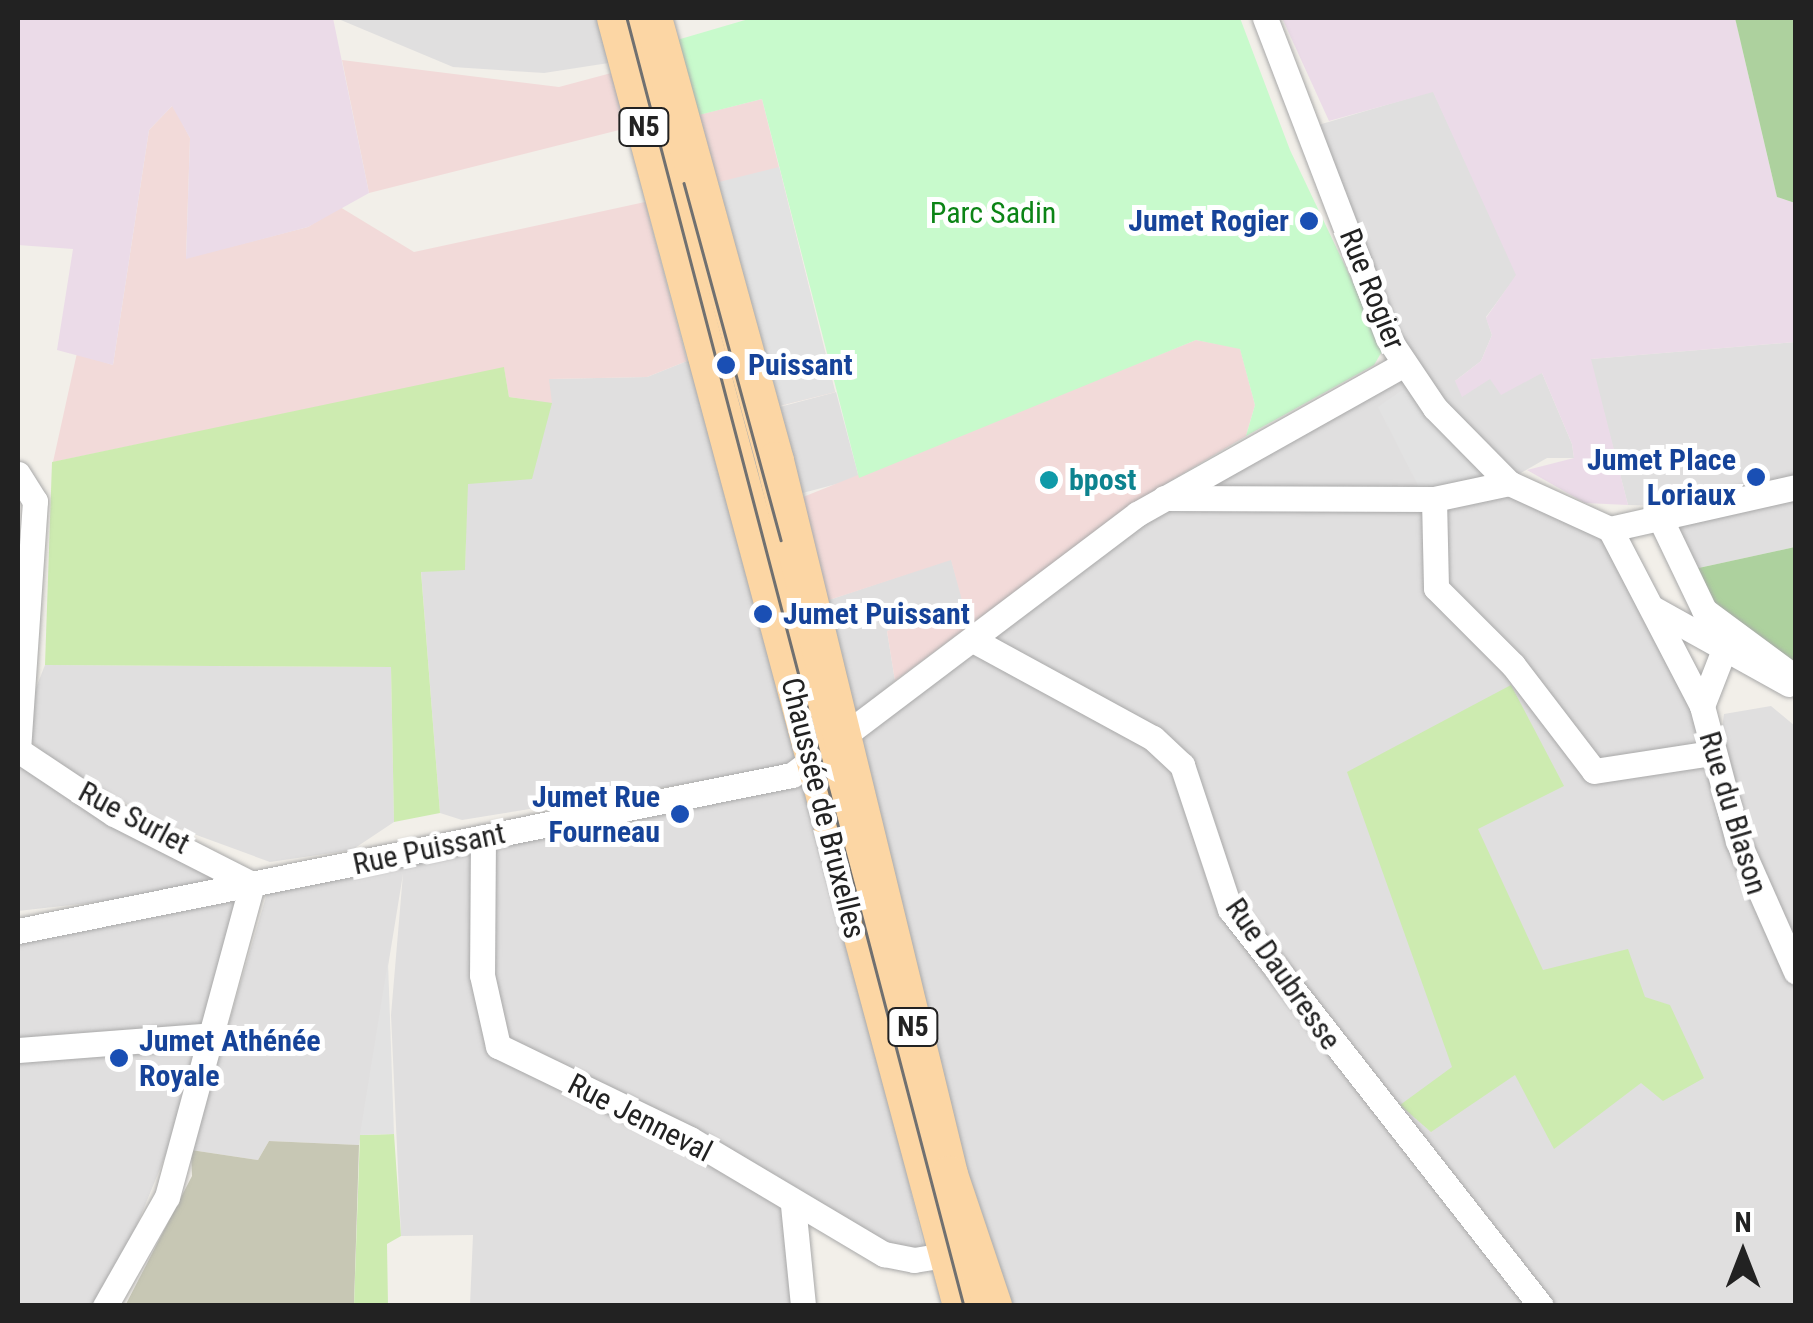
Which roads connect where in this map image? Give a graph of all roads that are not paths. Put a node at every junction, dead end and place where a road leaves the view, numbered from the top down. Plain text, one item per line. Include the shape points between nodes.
1 (616, 18) edge
2 (653, 18) edge
3 (1265, 18) edge
4 (1403, 365) junction
5 (18, 474) edge
6 (1509, 483) junction
7 (1796, 486) edge
8 (1164, 498) junction
9 (1434, 498) junction
10 (1660, 518) junction
11 (1610, 529) junction
12 (1654, 609) junction
13 (1727, 626) junction
14 (973, 640) junction
15 (1726, 656) junction
16 (1796, 678) edge
17 (1796, 687) edge
18 (1702, 706) junction
19 (18, 749) edge
20 (831, 752) junction
21 (1711, 753) junction
22 (483, 838) junction
23 (252, 884) junction
24 (18, 932) edge
25 (1796, 972) edge
26 (215, 1034) junction
27 (18, 1050) edge
28 (793, 1205) junction
29 (960, 1253) junction
30 (104, 1306) edge
31 (803, 1306) edge
32 (962, 1306) edge
33 (993, 1306) edge
34 (1542, 1306) edge

1 - 20 main road, Chaussée de Bruxelles / N5
2 - 20 main road, Chaussée de Bruxelles / N5
3 - 4 street, Rue Rogier
4 - 6 street, Rue Rogier
4 - 8 street
5 - 19 street via 35,501
6 - 9 street
6 - 11 street, Rue Rogier
7 - 10 street
8 - 9 street
8 - 14 street
9 - 21 street via 1436,588 1513,665 1594,771
10 - 11 street
10 - 13 street via 1704,610
11 - 12 street, Rue du Blason
12 - 15 street
12 - 18 street, Rue du Blason
13 - 15 street
13 - 16 street
14 - 20 street
14 - 34 street, Rue Daubresse via 1153,738 1182,765 1230,910
15 - 17 street
15 - 18 street
18 - 21 street, Rue du Blason
19 - 23 street, Rue Surlet via 114,814
20 - 22 street, Rue Puissant
20 - 29 main road, Chaussée de Bruxelles / N5
21 - 25 street, Rue du Blason via 1761,907
22 - 23 street, Rue Puissant
22 - 28 street, Rue Jenneval via 482,975 498,1046 690,1140
23 - 24 street, Rue Puissant
23 - 26 street
26 - 27 street
26 - 30 street via 166,1197
28 - 29 street, Rue Jenneval via 884,1254
28 - 31 street
29 - 32 main road, Chaussée de Bruxelles / N5
29 - 33 main road, Chaussée de Bruxelles / N5

